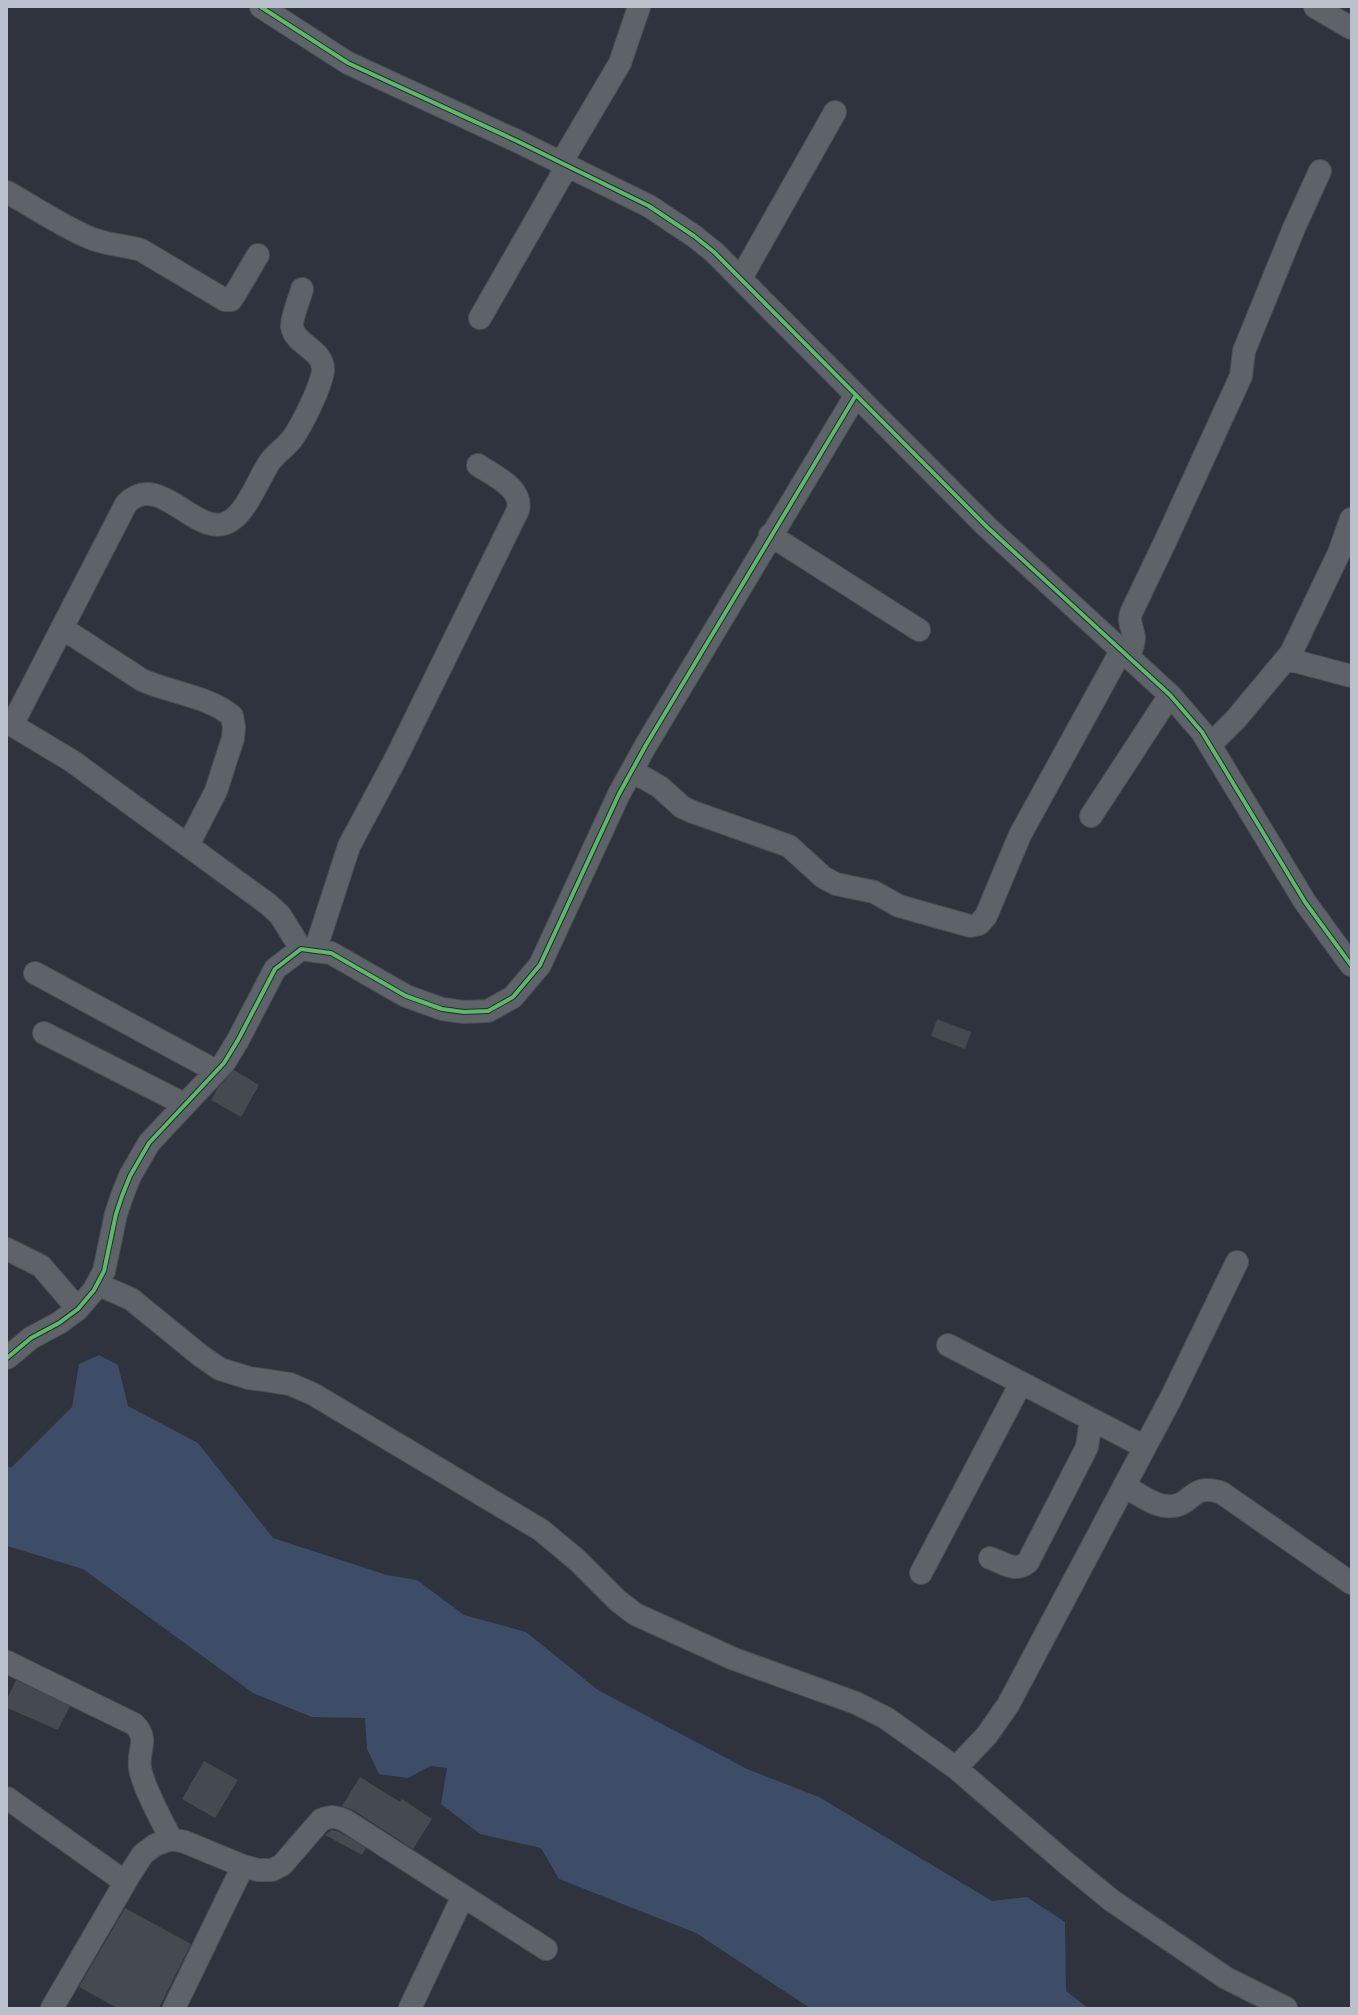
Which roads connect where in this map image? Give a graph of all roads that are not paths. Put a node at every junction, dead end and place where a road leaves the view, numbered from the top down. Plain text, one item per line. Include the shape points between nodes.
1 (261, 7) edge
2 (639, 7) edge
3 (1315, 7) edge
4 (288, 15) edge
5 (1351, 28) edge
6 (835, 112) dead end
7 (564, 164) junction
8 (1320, 171) dead end
9 (7, 192) edge
10 (258, 255) dead end
11 (741, 278) junction
12 (302, 289) dead end
13 (480, 318) dead end
14 (856, 395) junction
15 (478, 465) dead end
16 (1351, 519) edge
17 (770, 535) junction
18 (1345, 555) edge
19 (62, 628) junction
20 (918, 630) dead end
21 (1125, 654) junction
22 (1287, 659) junction
23 (1351, 676) edge
24 (1170, 695) junction
25 (9, 724) edge
26 (1210, 745) junction
27 (632, 771) junction
28 (1091, 816) dead end
29 (188, 845) junction
30 (308, 950) junction
31 (1351, 965) edge
32 (35, 973) dead end
33 (44, 1033) dead end
34 (216, 1071) junction
35 (184, 1104) junction
36 (7, 1249) edge
37 (1237, 1262) dead end
38 (97, 1284) junction
39 (78, 1309) junction
40 (948, 1345) dead end
41 (7, 1358) edge
42 (1021, 1383) junction
43 (1091, 1420) junction
44 (1145, 1448) junction
45 (1124, 1486) junction
46 (990, 1558) dead end
47 (921, 1572) dead end
48 (1351, 1583) edge
49 (7, 1662) edge
50 (956, 1768) junction
51 (7, 1798) edge
52 (171, 1839) junction
53 (243, 1866) junction
54 (125, 1882) junction
55 (463, 1896) junction
56 (546, 1949) dead end
57 (52, 2008) edge
58 (174, 2008) edge
59 (410, 2008) edge
60 (1286, 2008) edge

1 - 4 street
2 - 7 street via 620,63
3 - 5 street
4 - 7 street via 348,62
6 - 11 street
7 - 11 street via 649,206 714,252
7 - 13 street
8 - 21 street via 1244,350 1241,376 1131,613 1129,618 1134,643
9 - 10 street via 88,237 141,250 224,300 231,300
11 - 14 street
12 - 19 street via 292,326 295,334 315,352 323,369 320,382 291,440 270,462 237,516 229,522 216,525 148,494 140,494 133,498 126,504
14 - 17 street
14 - 21 street via 987,528
15 - 30 street via 511,488 519,502 518,510 396,760 349,846
16 - 18 street
17 - 20 street
17 - 27 street
18 - 22 street
19 - 25 street
19 - 29 street via 142,680 202,700 232,716 233,738 216,791
21 - 24 street
21 - 27 street via 1020,835 986,916 979,924 970,926 906,908 874,892 836,884 823,877 788,846 682,807 660,787
22 - 23 street
22 - 26 street via 1236,719
24 - 26 street
24 - 28 street
25 - 29 street via 72,761
26 - 31 street via 1305,902
27 - 30 street via 540,965 513,997 488,1010 464,1012 442,1009 406,996 331,953
29 - 30 street via 268,904
30 - 34 street via 276,969 238,1040
32 - 34 street
33 - 35 street
34 - 35 street
35 - 38 street via 149,1143 130,1176 116,1214 104,1271
36 - 39 street via 41,1266
37 - 44 street
38 - 39 street
38 - 50 street via 131,1299 220,1369 249,1378 290,1384 313,1394 468,1485 541,1530 635,1614 734,1659 856,1703 886,1718
39 - 41 street via 59,1323 30,1338
40 - 42 street
42 - 43 street
42 - 47 street
43 - 44 street
43 - 46 street via 1090,1441 1028,1562 1016,1568
44 - 45 street
45 - 48 street via 1164,1506 1183,1503 1198,1491 1210,1489 1222,1493
45 - 50 street via 1008,1705 987,1736
49 - 52 street via 134,1724 141,1731 143,1740 140,1767 143,1780
50 - 60 street via 1111,1900 1226,1978
51 - 54 street
52 - 53 street via 185,1842
52 - 54 street via 155,1845 144,1854
53 - 55 street via 272,1870 282,1865 321,1820 337,1817
53 - 58 street
54 - 57 street
55 - 56 street
55 - 59 street

